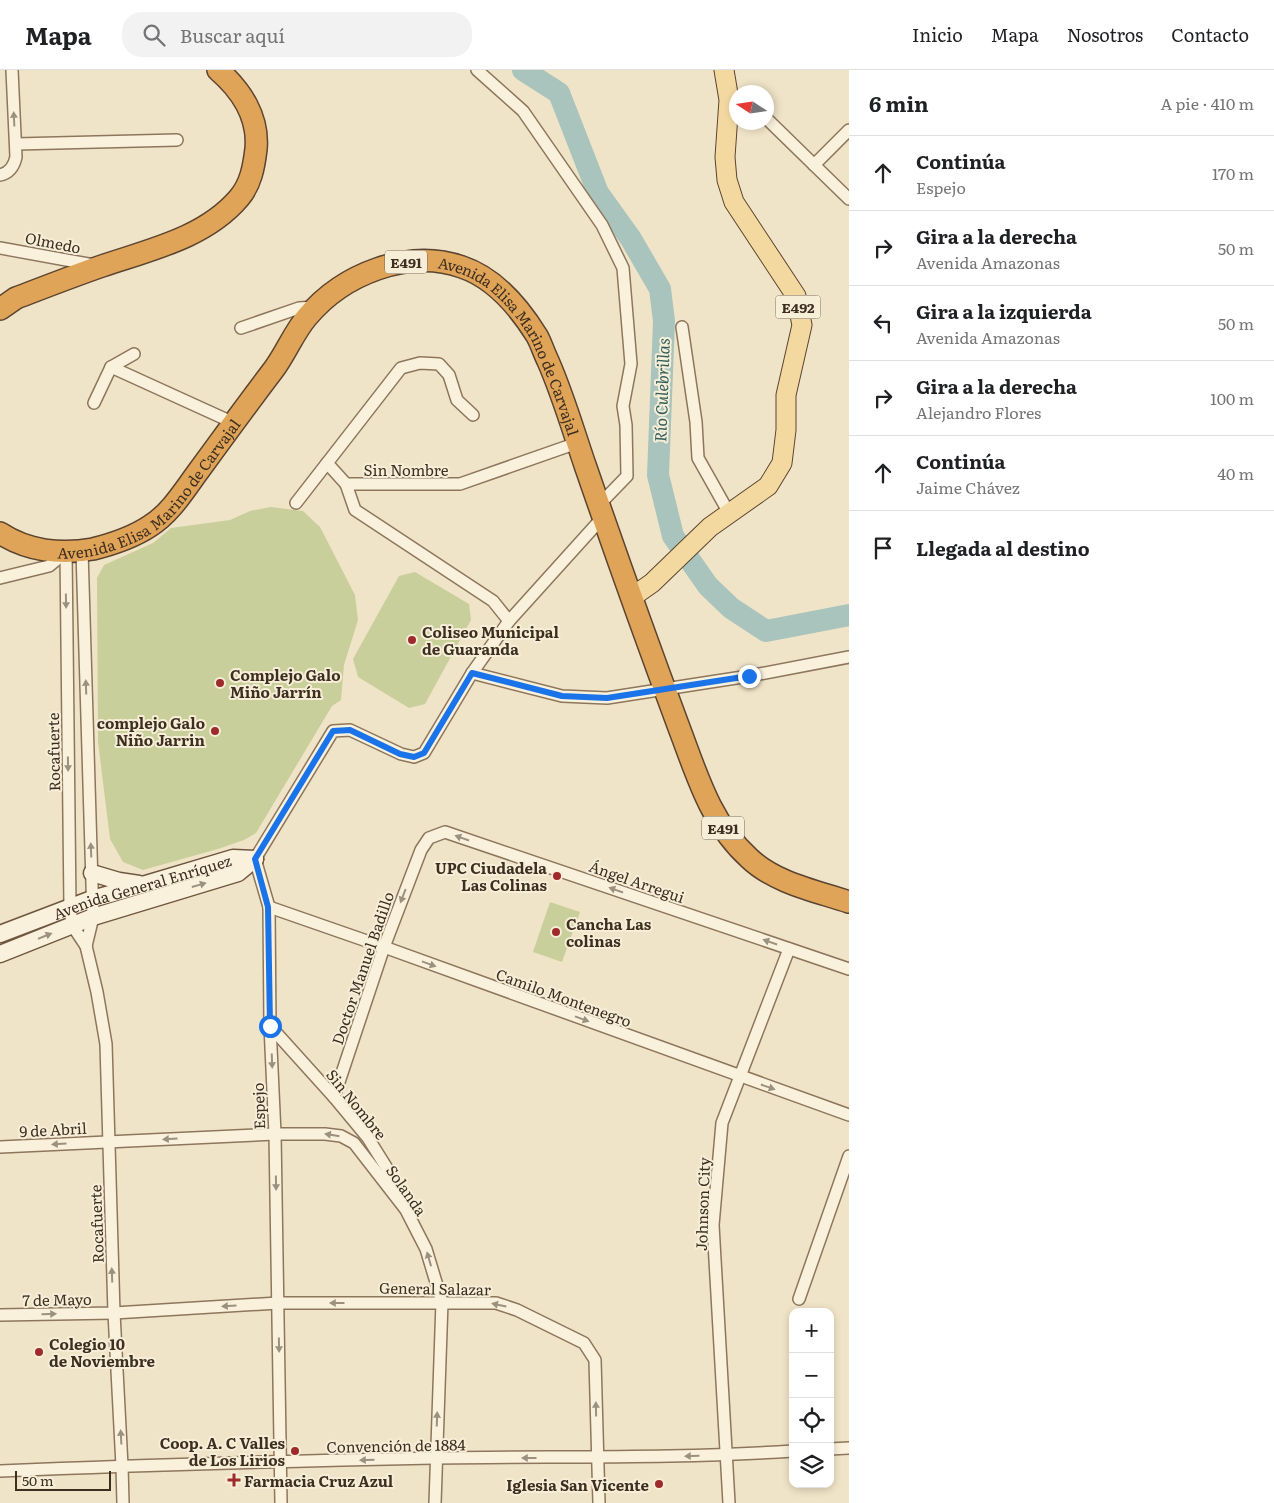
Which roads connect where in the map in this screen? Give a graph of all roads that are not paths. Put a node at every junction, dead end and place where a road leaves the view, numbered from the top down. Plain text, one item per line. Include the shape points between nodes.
1 (12, 70) edge
2 (218, 70) edge
3 (477, 70) edge
4 (724, 70) edge
5 (729, 88) edge
6 (774, 126) edge
7 (729, 130) edge
8 (849, 130) edge
9 (177, 140) dead end
10 (16, 144) junction
11 (814, 165) junction
12 (0, 175) edge
13 (849, 199) edge
14 (0, 248) edge
15 (100, 266) junction
16 (316, 308) junction
17 (0, 309) edge
18 (682, 327) dead end
19 (241, 328) dead end
20 (134, 354) dead end
21 (111, 367) junction
22 (94, 402) dead end
23 (474, 415) dead end
24 (234, 423) junction
25 (577, 443) junction
26 (328, 463) junction
27 (346, 484) junction
28 (296, 503) dead end
29 (601, 511) junction
30 (729, 513) junction
31 (0, 533) edge
32 (74, 552) junction
33 (0, 578) edge
34 (632, 597) junction
35 (509, 621) junction
36 (849, 657) edge
37 (472, 673) junction
38 (665, 689) junction
39 (421, 850) joint
40 (255, 859) junction
41 (92, 873) junction
42 (146, 884) junction
43 (92, 899) junction
44 (849, 902) edge
45 (70, 907) junction
46 (268, 907) junction
47 (93, 917) junction
48 (72, 925) junction
49 (0, 934) edge
50 (86, 946) junction
51 (384, 947) junction
52 (790, 949) junction
53 (0, 954) edge
54 (849, 969) edge
55 (270, 1026) junction
56 (740, 1077) junction
57 (334, 1097) junction
58 (849, 1115) edge
59 (275, 1134) junction
60 (108, 1142) junction
61 (0, 1147) edge
62 (849, 1156) edge
63 (406, 1210) junction
64 (799, 1299) dead end
65 (442, 1302) junction
66 (278, 1303) junction
67 (114, 1313) junction
68 (0, 1315) edge
69 (849, 1448) edge
70 (834, 1449) edge
71 (789, 1452) edge
72 (727, 1456) junction
73 (435, 1458) junction
74 (597, 1458) junction
75 (282, 1462) junction
76 (122, 1466) junction
77 (0, 1471) edge
78 (123, 1503) edge
79 (281, 1503) edge
80 (435, 1503) edge
81 (599, 1503) edge
82 (729, 1503) edge

10 -> 1 street
2 - 15 highway via 230,81 252,113 256,142 254,171 240,197 216,218 188,235
3 - 29 street via 523,111 602,225 623,268 631,364 623,406 627,476
4 - 5 main road, E492
6 - 11 street
7 - 30 main road, E492 via 725,157 734,202 796,296 802,325 786,395 782,463 768,486
8 - 11 street
9 - 10 street
10 - 12 street via 13,167
11 - 13 street
14 - 15 street, Olmedo
15 - 17 highway via 16,298
16 - 19 street via 299,308
16 - 24 highway, Avenida Elisa Marino de Carvajal / E491 via 304,320
16 - 25 highway, Avenida Elisa Marino de Carvajal / E491 via 334,292 362,275 395,264 428,259 461,266 488,279 514,304 538,337 561,391
18 - 30 street via 698,458
20 - 21 street
21 - 22 street
21 - 24 street
23 - 26 street via 457,400 449,375 439,364 420,363 401,368
24 - 32 highway, Avenida Elisa Marino de Carvajal / E491 via 176,502 152,525 118,543
25 - 27 street, Sin Nombre via 460,484
25 - 29 highway, Avenida Elisa Marino de Carvajal / E491
26 - 27 street, Sin Nombre
26 - 28 street
27 - 35 street via 354,510 493,601
29 - 34 highway, Avenida Elisa Marino de Carvajal / E491
29 - 35 street
30 - 34 main road, E492 via 652,583
31 - 32 highway, Avenida Elisa Marino de Carvajal / E491 via 28,547
32 - 33 street via 49,566
41 -> 32 street, Rocafuerte
32 -> 45 street, Rocafuerte
34 - 38 highway, Avenida Elisa Marino de Carvajal / E491
35 - 37 street
36 - 38 street
37 - 38 street via 562,696 607,698
37 - 40 street via 424,753 414,757 400,754 350,730 333,731
38 - 44 highway, Avenida Elisa Marino de Carvajal / E491 via 699,781 714,815 729,837 750,860 781,879
39 -> 51 street, Doctor Manuel Badillo
52 -> 39 street, Ángel Arregui via 445,832 429,838
40 - 42 street, Avenida General Enríquez via 233,858
40 - 46 street, Espejo
47 -> 40 street, Avenida General Enríquez via 238,873
41 - 42 street
41 - 43 street, Rocafuerte
42 - 43 street, Avenida General Enríquez
43 - 45 street, Avenida General Enríquez
43 - 47 street, Rocafuerte
45 - 48 street, Rocafuerte
45 - 49 street, Avenida General Enríquez
46 - 51 street, Camilo Montenegro
46 - 55 street, Espejo
47 - 48 street, Avenida General Enríquez
47 - 50 street, Rocafuerte
48 - 50 street, Rocafuerte
53 -> 48 street, Avenida General Enríquez
50 - 60 street, Rocafuerte via 106,1044
51 -> 56 street, Camilo Montenegro
51 - 57 street, Doctor Manuel Badillo
52 - 54 street, Ángel Arregui
52 - 56 street, Johnson City
55 - 57 street, Sin Nombre
55 -> 59 street, Espejo
56 -> 58 street, Camilo Montenegro
56 - 72 street, Johnson City via 722,1123 713,1225
57 - 63 street, Sin Nombre via 368,1138 388,1170
59 -> 60 street, Solanda
63 -> 59 street, Solanda via 354,1144 341,1136
59 -> 66 street, Espejo
60 -> 61 street, 9 de Abril
67 -> 60 street, Rocafuerte
62 - 64 street
65 -> 63 street, Solanda via 426,1249
65 -> 66 street, General Salazar
73 -> 65 street, Solanda
74 -> 65 street, General Salazar via 595,1360 584,1343 496,1303
66 -> 67 street, General Salazar
66 -> 75 street, Espejo
68 -> 67 street, 7 de Mayo
76 -> 67 street, Rocafuerte
69 - 70 street
71 - 72 street, Convención de 1884
72 -> 74 street, Convención de 1884
72 - 82 street, Johnson City
74 -> 73 street, Convención de 1884
73 -> 75 street, Convención de 1884
73 - 80 street, Solanda
74 - 81 street, General Salazar
75 - 76 street, Convención de 1884
75 - 79 street, Espejo
76 - 77 street, Convención de 1884
76 - 78 street, Rocafuerte

